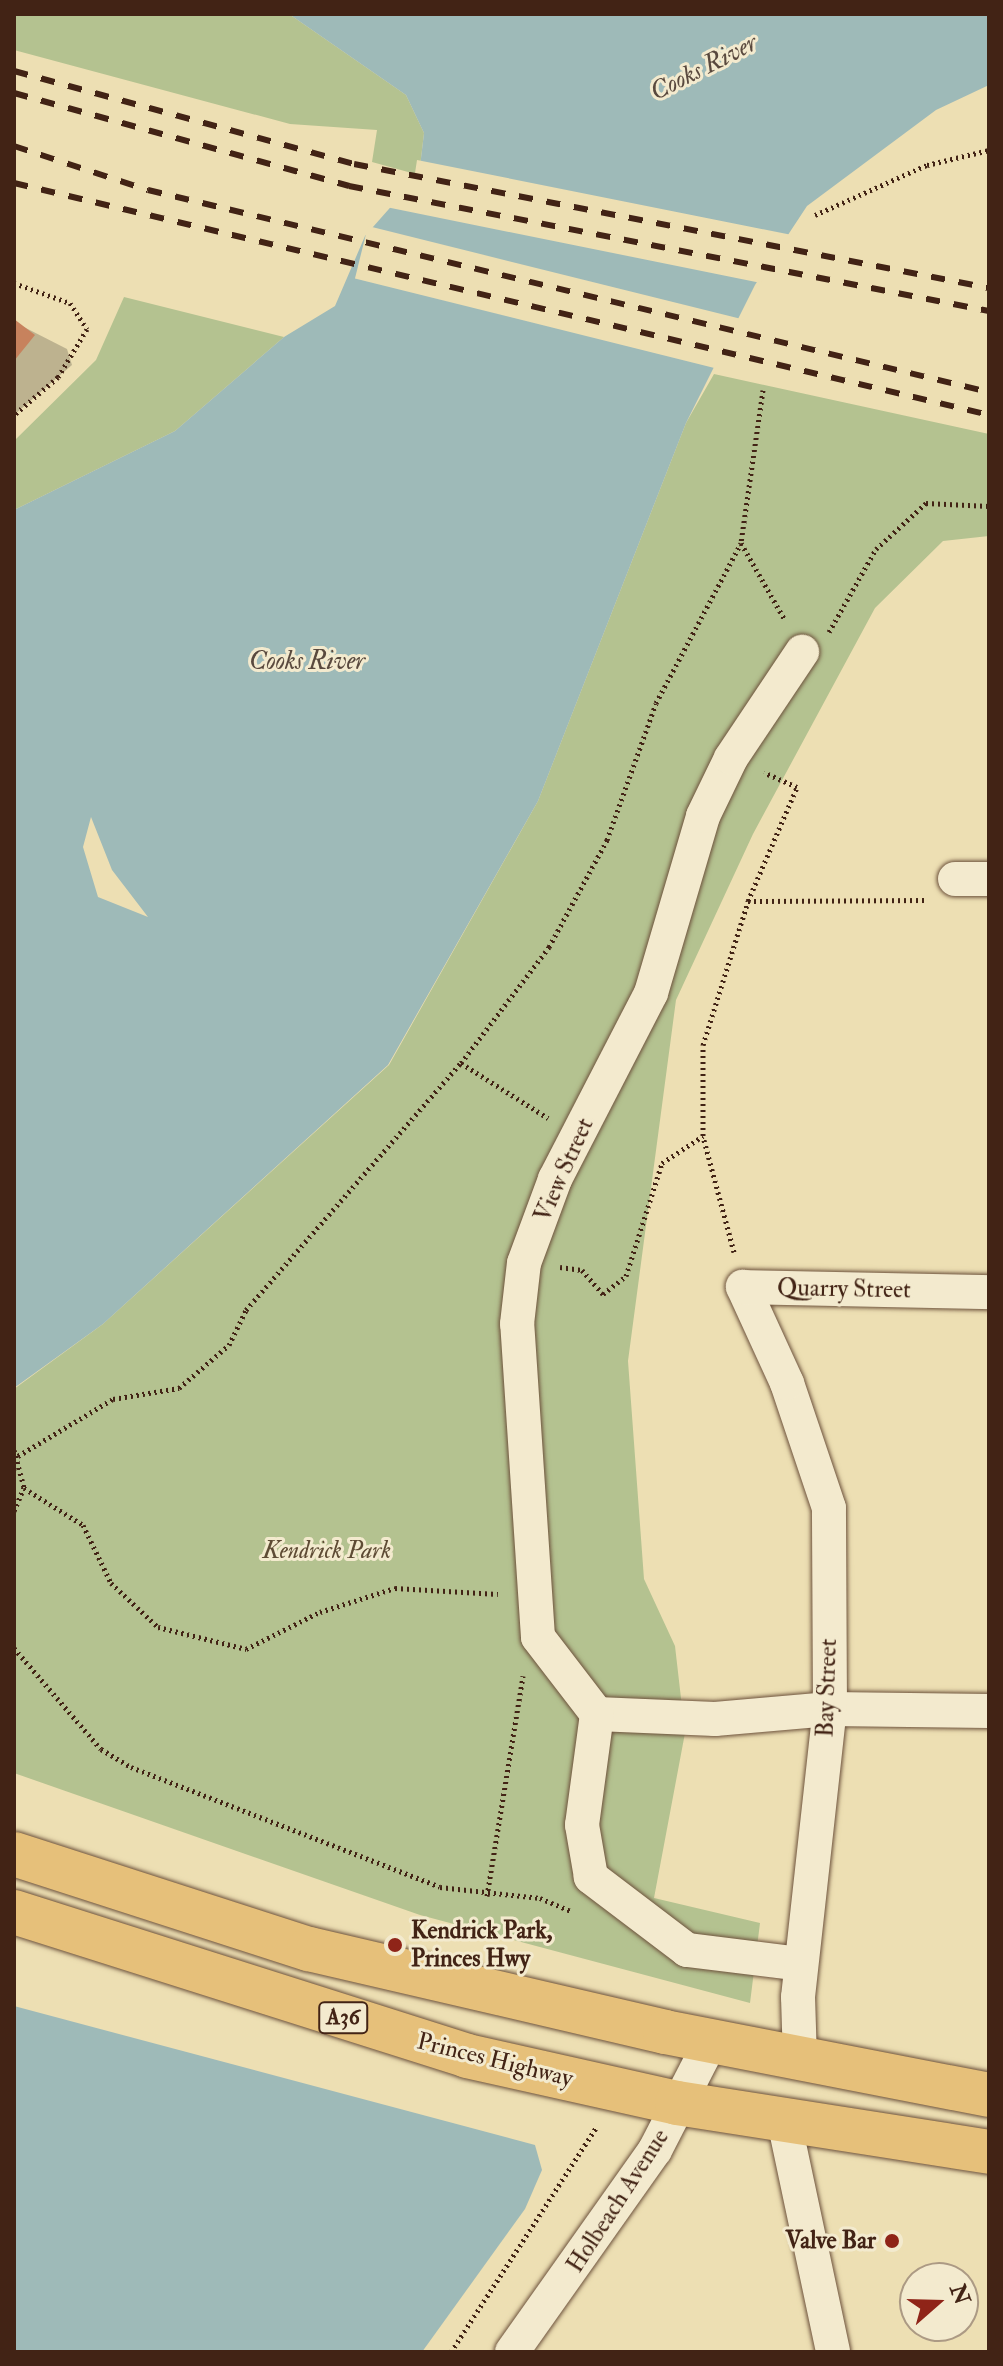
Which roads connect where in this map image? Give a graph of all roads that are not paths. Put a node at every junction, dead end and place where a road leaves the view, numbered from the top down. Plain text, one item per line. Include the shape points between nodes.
1 (802, 652) road end
2 (955, 879) road end
3 (989, 879) edge
4 (989, 1292) edge
5 (763, 1327) joint
6 (830, 1709) junction
7 (989, 1711) edge
8 (597, 1714) junction
9 (14, 1854) edge
10 (14, 1912) edge
11 (801, 1964) junction
12 (711, 2041) junction
13 (800, 2060) junction
14 (989, 2095) edge
15 (677, 2103) junction
16 (783, 2116) junction
17 (989, 2152) edge
18 (512, 2352) edge
19 (833, 2352) edge

1 - 8 street, View Street via 731,758 703,816 651,993 577,1136 519,1288 538,1637
2 - 3 street
4 - 5 street, Quarry Street via 743,1287
5 - 6 street, Bay Street via 829,1508
6 - 7 street
6 - 8 street via 715,1719
6 - 11 street, Bay Street
8 - 11 street via 582,1825 591,1877 687,1950
9 - 12 highway, A36 via 309,1949
10 - 15 highway, Princes Highway / A36 via 467,2056
11 - 13 street, Bay Street
12 - 13 highway, A36
12 - 15 street, Holbeach Avenue
13 - 14 highway, A36
15 - 16 highway, Princes Highway / A36
15 - 18 street, Holbeach Avenue via 647,2163
16 - 17 highway, Princes Highway / A36
16 - 19 street

